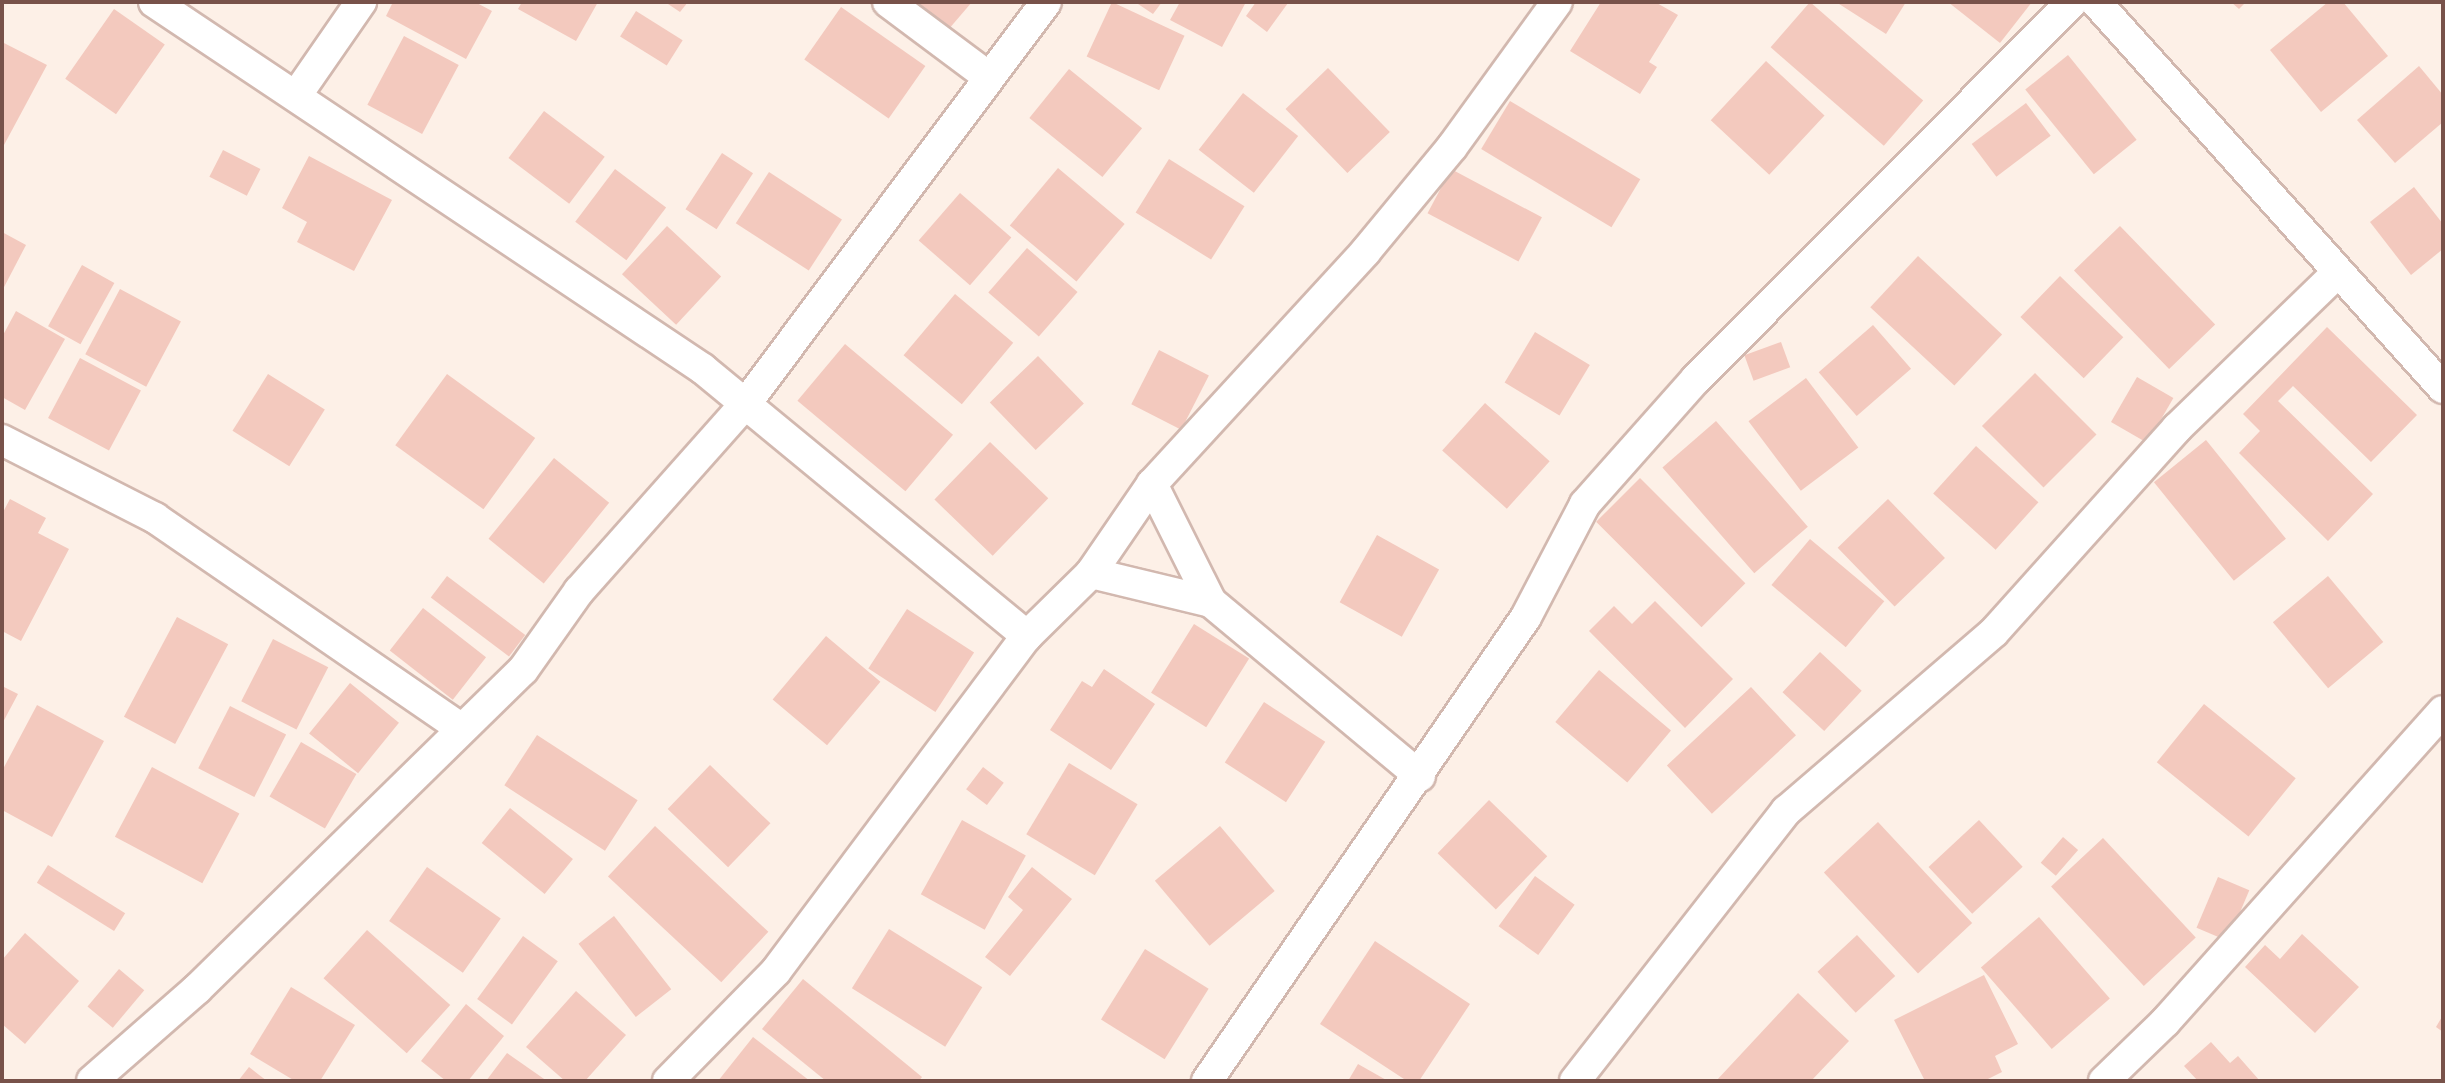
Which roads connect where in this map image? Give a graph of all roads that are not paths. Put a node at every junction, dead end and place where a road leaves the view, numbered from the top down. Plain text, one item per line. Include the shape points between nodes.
1 (154, 2) edge
2 (361, 2) edge
3 (888, 2) edge
4 (1046, 2) edge
5 (1557, 2) edge
6 (2072, 2) edge
7 (2096, 2) edge
8 (986, 75) junction
9 (298, 93) junction
10 (2338, 272) junction
11 (2443, 388) edge
12 (747, 402) junction
13 (2, 440) edge
14 (1152, 484) junction
15 (1091, 573) junction
16 (1211, 602) junction
17 (1027, 636) junction
18 (2443, 711) edge
19 (459, 727) junction
20 (1420, 776) junction
21 (92, 1081) edge
22 (668, 1081) edge
23 (1208, 1081) edge
24 (1575, 1081) edge
25 (2104, 1081) edge

1 - 9 street
2 - 9 street
3 - 8 street
4 - 8 street
5 - 14 street via 1452,147 1366,251
6 - 20 street via 1696,379 1585,504 1526,617
7 - 10 street
8 - 12 street
9 - 12 street
10 - 11 street
10 - 24 street via 2177,428 1994,632 1786,811
12 - 17 street
12 - 19 street via 579,591 523,670
13 - 19 street via 155,518
14 - 15 street
14 - 16 street
15 - 16 street
15 - 17 street
16 - 20 street
17 - 22 street via 776,971
18 - 25 street via 2165,1023
19 - 21 street via 197,989
20 - 23 street via 1325,903

